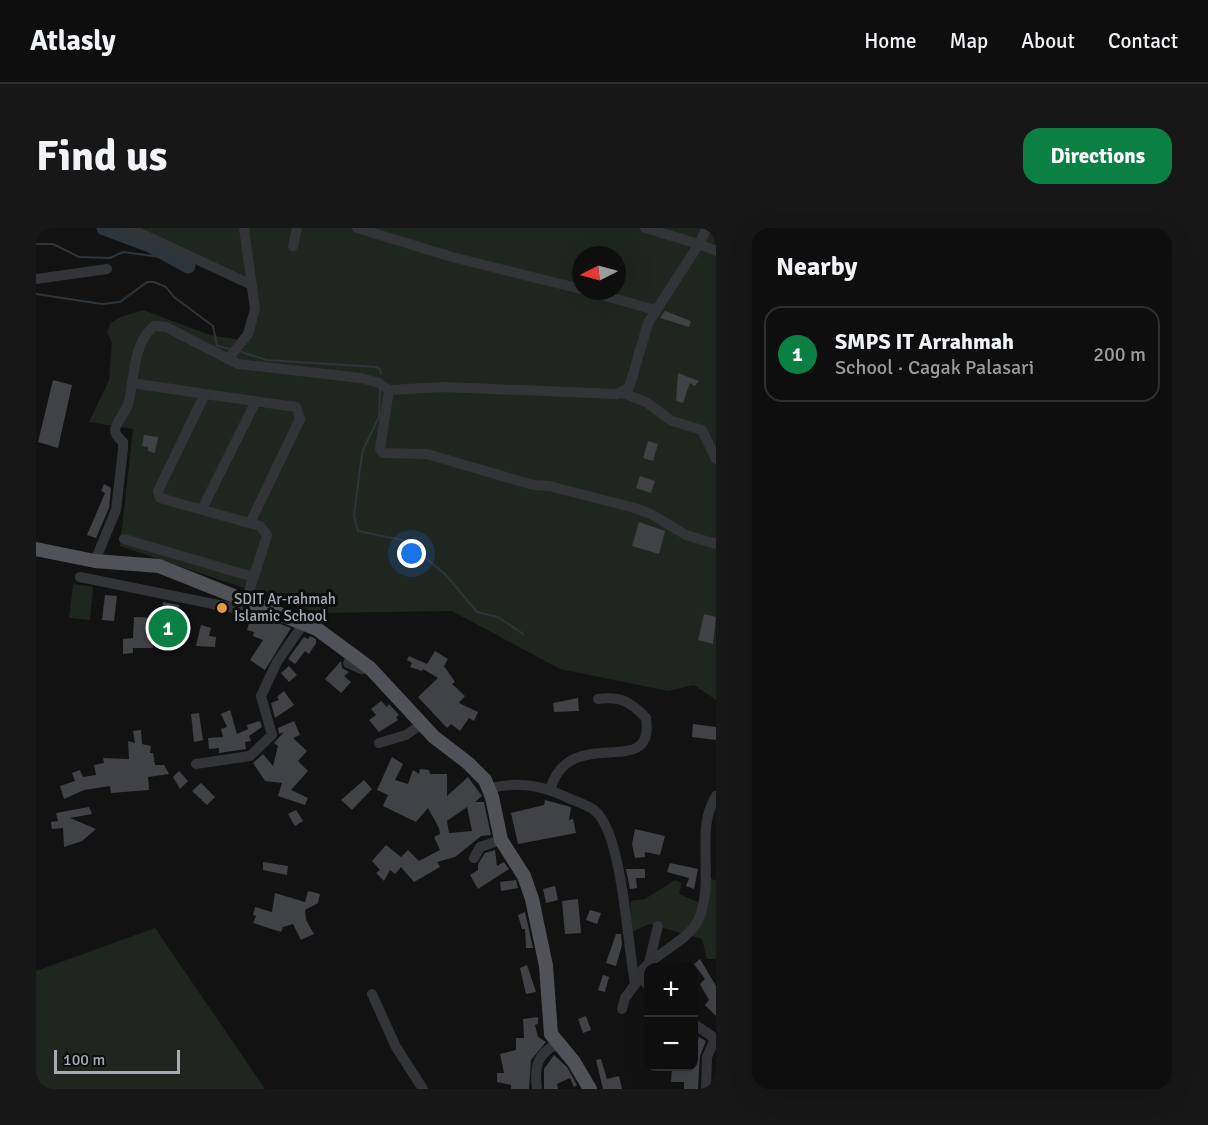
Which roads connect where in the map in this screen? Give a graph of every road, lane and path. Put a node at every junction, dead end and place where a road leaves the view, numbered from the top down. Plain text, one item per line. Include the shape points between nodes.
1 (129, 228) edge
2 (244, 228) edge
3 (297, 228) edge
4 (357, 228) edge
5 (645, 228) edge
6 (707, 228) edge
7 (699, 244) junction
8 (293, 246) dead end
9 (716, 251) edge
10 (107, 269) dead end
11 (36, 279) edge
12 (252, 285) junction
13 (572, 287) edge
14 (620, 300) edge
15 (655, 310) junction
16 (229, 357) junction
17 (132, 382) junction
18 (384, 387) junction
19 (623, 393) junction
20 (205, 394) junction
21 (256, 401) junction
22 (716, 459) edge
23 (202, 509) junction
24 (250, 523) junction
25 (124, 539) dead end
26 (716, 544) edge
27 (36, 549) edge
28 (95, 561) junction
29 (80, 577) dead end
30 (254, 577) junction
31 (244, 605) junction
32 (304, 623) junction
33 (348, 663) dead end
34 (370, 668) junction
35 (598, 699) dead end
36 (422, 724) junction
37 (379, 743) dead end
38 (196, 764) dead end
39 (488, 789) junction
40 (550, 790) junction
41 (716, 796) edge
42 (501, 840) junction
43 (474, 858) dead end
44 (658, 926) dead end
45 (649, 963) joint
46 (642, 982) edge
47 (372, 994) dead end
48 (622, 1010) dead end
49 (698, 1027) edge
50 (716, 1038) edge
51 (557, 1044) junction
52 (423, 1089) edge
53 (537, 1089) edge
54 (590, 1089) edge
55 (706, 1089) edge

1 - 12 street
2 - 12 street
3 - 8 street
4 - 13 street via 452,258
5 - 7 street
6 - 7 street
7 - 9 street
7 - 15 street
10 - 11 street
12 - 16 street via 255,309 251,328
14 - 15 street
15 - 19 street via 633,379
16 - 17 street via 170,329 154,326 144,337
16 - 18 street via 253,366 361,378
17 - 20 street
17 - 28 street via 116,429 123,442 116,510
18 - 19 street
18 - 26 street via 380,449 383,453 427,454 533,485 638,509 686,535
19 - 22 street via 646,402 672,421 702,430
20 - 21 street
20 - 23 street via 158,491 160,498
21 - 23 street
21 - 24 street via 296,407 300,418
23 - 24 street
24 - 30 street via 260,526 267,535
25 - 30 street
27 - 28 main road
28 - 31 main road via 159,566
29 - 31 street
30 - 31 street
31 - 32 main road
32 - 34 main road via 330,636
32 - 38 street via 261,696 272,735 250,756
33 - 34 street
34 - 36 main road
35 - 40 street via 617,697 632,703 646,718 647,736 633,751 592,753 567,762 555,773
36 - 37 street via 406,735
36 - 39 main road via 468,763
39 - 40 street via 509,784
39 - 42 main road
40 - 46 street via 594,810 608,827
41 - 45 street via 708,820 711,883 705,907 693,930
42 - 43 street via 480,847
42 - 51 main road via 524,876 532,899 546,966 552,1034
44 - 45 street
46 - 48 street via 625,998
47 - 52 street via 396,1047
49 - 50 street
50 - 55 street via 707,1057
51 - 53 street via 542,1053 535,1066
51 - 54 main road via 574,1062

